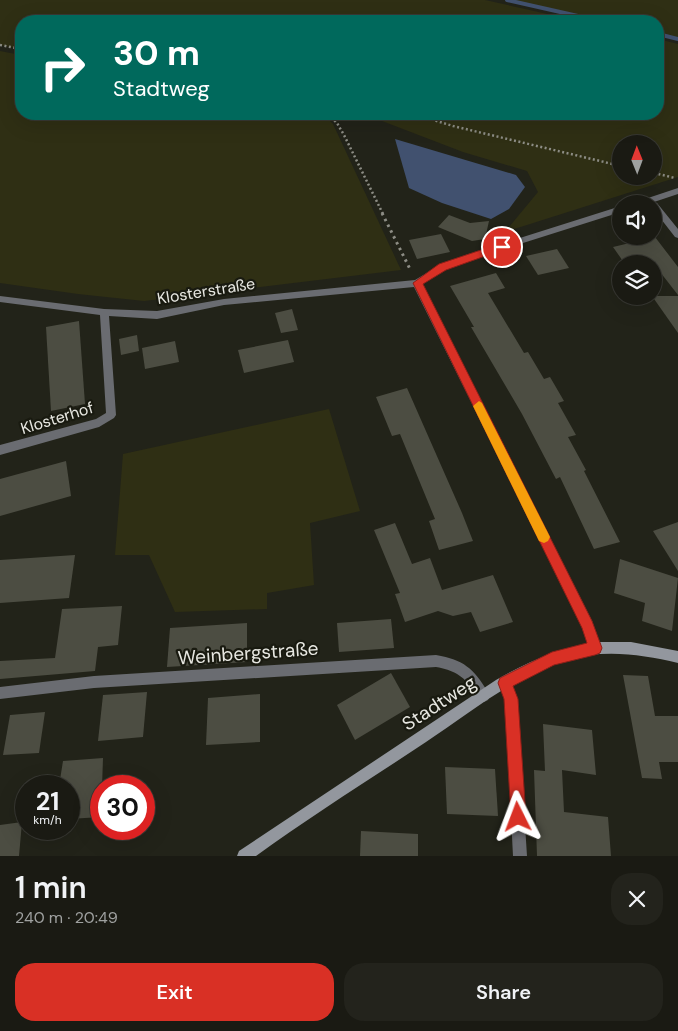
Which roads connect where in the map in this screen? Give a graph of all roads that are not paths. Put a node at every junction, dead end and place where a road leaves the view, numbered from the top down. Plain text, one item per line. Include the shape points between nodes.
1 (678, 191) edge
2 (662, 198) edge
3 (612, 212) edge
4 (662, 215) edge
5 (678, 235) edge
6 (418, 283) junction
7 (0, 299) edge
8 (104, 312) junction
9 (0, 450) edge
10 (595, 648) junction
11 (678, 657) edge
12 (505, 683) junction
13 (0, 693) edge
14 (484, 696) junction
15 (244, 856) edge
16 (520, 856) edge

1 - 2 street
3 - 6 street via 469,257 443,267
4 - 5 street
6 - 8 street, Klosterstraße via 224,302 157,315
6 - 10 street via 588,625
7 - 8 street, Klosterstraße
8 - 9 street, Klosterhof via 111,415 99,423
10 - 11 street, Stadtweg via 629,648
10 - 12 street, Stadtweg via 552,658
12 - 14 street, Stadtweg
12 - 16 street via 511,699
13 - 14 street, Weinbergstraße via 94,682 436,661 464,668
14 - 15 street, Stadtweg

